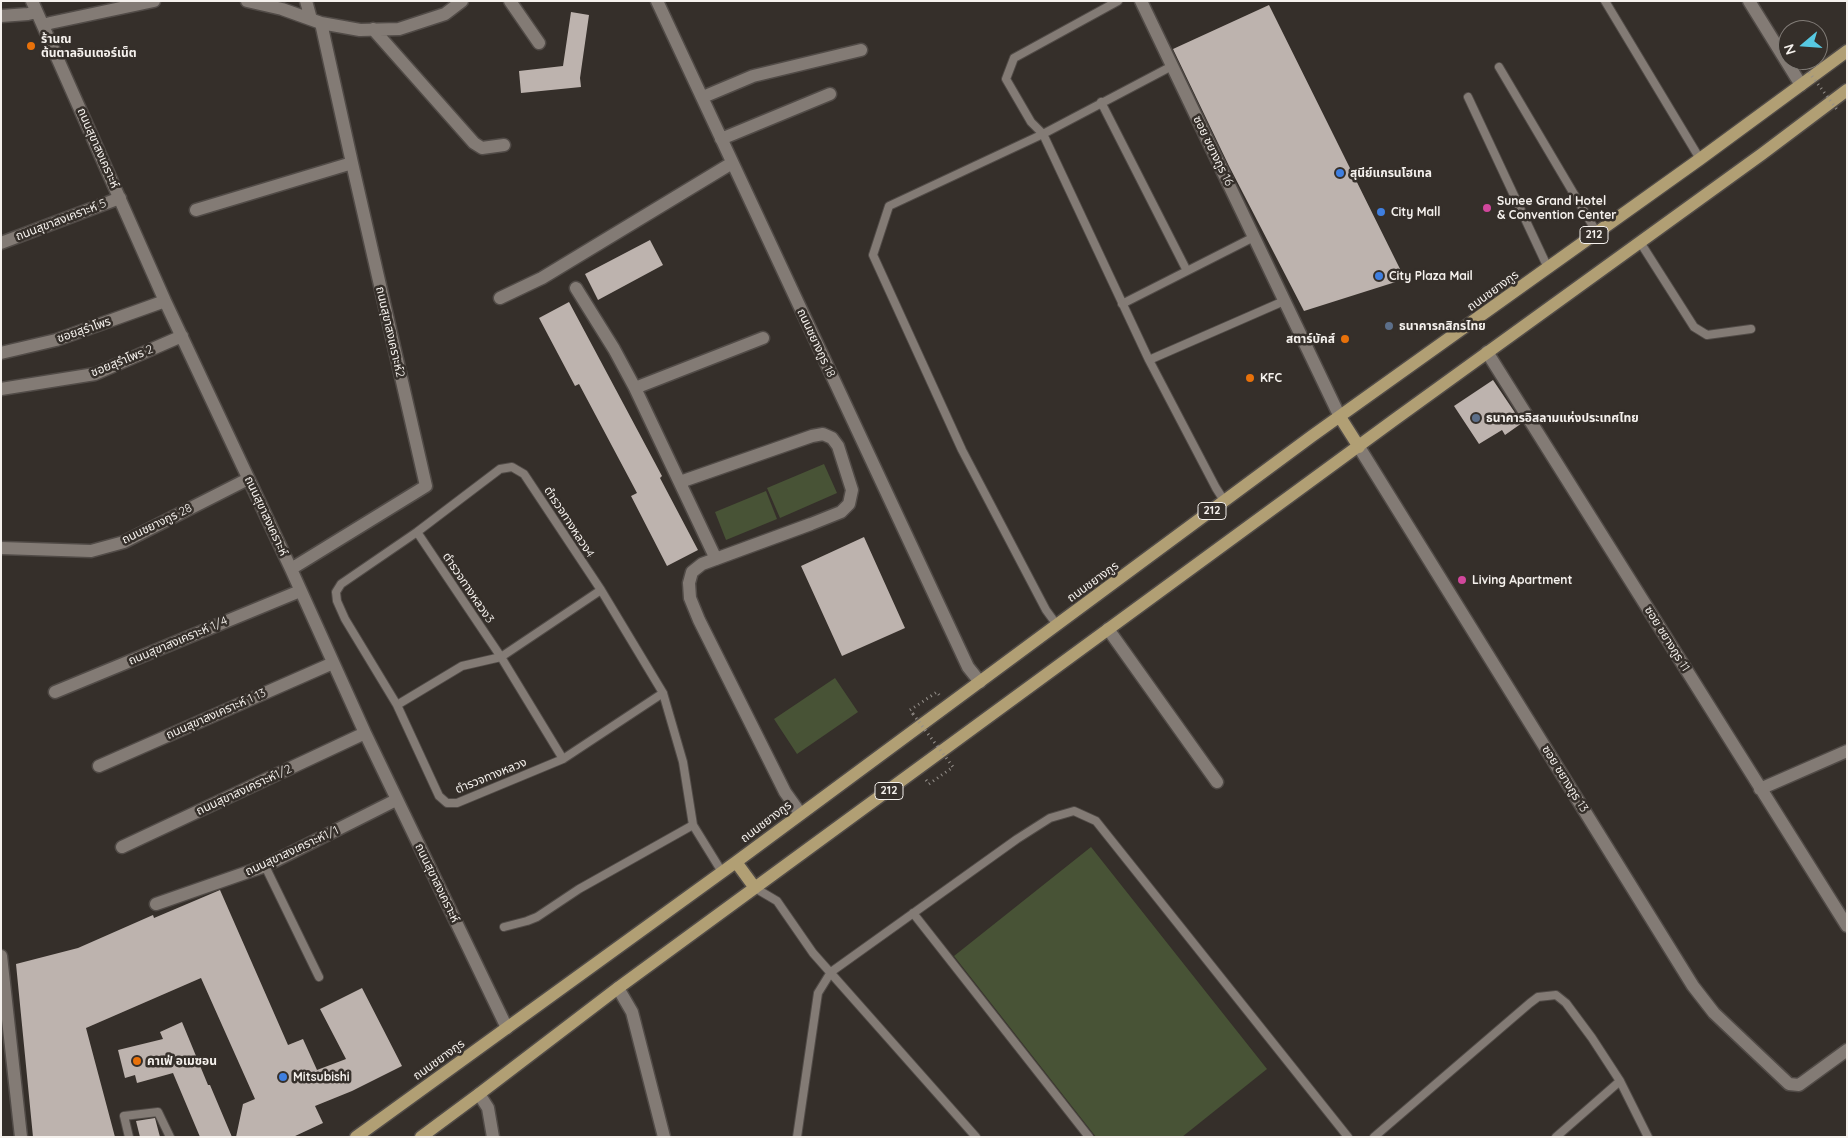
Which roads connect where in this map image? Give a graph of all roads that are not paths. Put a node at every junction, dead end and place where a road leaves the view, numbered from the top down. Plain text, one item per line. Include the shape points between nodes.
1 (154, 1) edge
2 (247, 1) edge
3 (306, 1) edge
4 (462, 1) edge
5 (510, 1) edge
6 (657, 1) edge
7 (1118, 1) edge
8 (1141, 1) edge
9 (1605, 1) edge
10 (1749, 1) edge
11 (281, 5) edge
12 (34, 6) edge
13 (1, 16) edge
14 (316, 21) junction
15 (42, 26) junction
16 (373, 29) junction
17 (538, 43) dead end
18 (861, 50) dead end
19 (1847, 51) edge
20 (1172, 66) junction
21 (1499, 68) dead end
22 (1801, 85) junction
23 (1847, 90) edge
24 (830, 94) dead end
25 (702, 97) junction
26 (1468, 97) dead end
27 (1101, 102) junction
28 (1043, 134) junction
29 (721, 139) junction
30 (504, 144) dead end
31 (1700, 159) junction
32 (352, 163) junction
33 (732, 163) junction
34 (120, 198) junction
35 (196, 210) dead end
36 (1597, 233) junction
37 (1254, 237) junction
38 (1640, 242) junction
39 (1, 243) edge
40 (1548, 268) junction
41 (1187, 271) junction
42 (576, 288) dead end
43 (500, 298) dead end
44 (165, 301) junction
45 (1284, 301) junction
46 (1122, 304) junction
47 (1751, 329) dead end
48 (182, 336) junction
49 (762, 338) dead end
50 (1487, 352) junction
51 (1, 353) edge
52 (1149, 360) junction
53 (635, 388) junction
54 (1, 389) edge
55 (1340, 417) junction
56 (1359, 447) junction
57 (248, 479) junction
58 (680, 482) junction
59 (1225, 502) junction
60 (417, 532) junction
61 (1, 548) edge
62 (716, 558) junction
63 (291, 569) junction
64 (601, 590) junction
65 (300, 591) junction
66 (1057, 625) junction
67 (1108, 629) junction
68 (501, 657) junction
69 (333, 663) junction
70 (980, 682) junction
71 (56, 692) dead end
72 (663, 693) junction
73 (397, 705) junction
74 (365, 733) junction
75 (1847, 752) edge
76 (563, 759) junction
77 (99, 766) dead end
78 (1217, 782) dead end
79 (1760, 789) junction
80 (396, 800) junction
81 (800, 813) junction
82 (693, 825) junction
83 (122, 847) dead end
84 (736, 862) junction
85 (265, 866) junction
86 (722, 872) junction
87 (755, 888) junction
88 (156, 904) dead end
89 (913, 913) junction
90 (1847, 926) edge
91 (504, 927) dead end
92 (1, 956) edge
93 (831, 972) junction
94 (319, 977) dead end
95 (618, 988) junction
96 (507, 1028) junction
97 (1847, 1050) edge
98 (1620, 1082) junction
99 (480, 1094) junction
100 (21, 1137) edge
101 (129, 1137) edge
102 (170, 1137) edge
103 (356, 1137) edge
104 (421, 1137) edge
105 (493, 1137) edge
106 (664, 1137) edge
107 (797, 1137) edge
108 (976, 1137) edge
109 (1089, 1137) edge
110 (1348, 1137) edge
111 (1374, 1137) edge
112 (1556, 1137) edge
113 (1648, 1137) edge

1 - 15 street
2 - 11 street
3 - 14 street, ถนนสุขาสงเคราะห์2
4 - 16 street via 445,14 398,28
5 - 17 street
6 - 25 street, ถนนชยางกูร 18
7 - 28 lane via 1014,58 1006,79 1031,122
8 - 20 street, ซอย ชยางกูร 16
9 - 31 lane
10 - 22 street
11 - 14 street
12 - 13 street via 28,14
12 - 15 street, ถนนสุขาสงเคราะห์
14 - 16 street via 360,30
14 - 32 street, ถนนสุขาสงเคราะห์2
15 - 34 street, ถนนสุขาสงเคราะห์
16 - 30 street via 474,143 482,148
18 - 25 street via 753,76
19 - 22 main road, ถนนชยางกูร / 212
20 - 27 lane
20 - 37 street, ซอย ชยางกูร 16
21 - 36 lane
22 - 31 main road, ถนนชยางกูร / 212
23 - 38 main road, 212
24 - 29 street
25 - 29 street, ถนนชยางกูร 18
26 - 40 lane
27 - 28 lane
27 - 41 lane
28 - 46 lane
28 - 66 lane via 889,206 873,255 962,450 1046,610
29 - 33 street, ถนนชยางกูร 18
31 - 36 main road, ถนนชยางกูร / 212
32 - 35 street
32 - 63 street, ถนนสุขาสงเคราะห์2 via 426,486
33 - 43 street via 542,278
33 - 70 street, ถนนชยางกูร 18 via 968,667
34 - 39 street, ถนนสุขาสงเคราะห์ 5
34 - 44 street, ถนนสุขาสงเคราะห์
36 - 40 main road, ถนนชยางกูร / 212
37 - 41 lane
37 - 45 street, ซอย ชยางกูร 16
38 - 47 lane via 1694,327 1707,336
38 - 50 main road, 212
40 - 55 main road, ถนนชยางกูร / 212
41 - 46 lane
42 - 53 street
44 - 48 street, ถนนสุขาสงเคราะห์
44 - 51 street, ชอยสุรำโพร via 56,340
45 - 52 lane
45 - 55 street, ซอย ชยางกูร 16
46 - 52 lane
48 - 54 street, ชอยสุรำโพร 2 via 95,374
48 - 57 street, ถนนสุขาสงเคราะห์
49 - 53 street
50 - 56 main road, 212
50 - 79 street, ซอย ชยางกูร 11
52 - 59 lane
53 - 58 street
55 - 56 main road
55 - 59 main road, ถนนชยางกูร / 212
56 - 67 main road, 212
56 - 97 street, ซอย ชยางกูร 13 via 1694,986 1714,1013 1789,1084 1799,1085
57 - 61 street, ถนนชยางกูร 28 via 124,542 91,552
57 - 63 street, ถนนสุขาสงเคราะห์
58 - 62 street
58 - 62 street via 817,435 832,438 838,446 852,490 849,504 841,512
59 - 66 main road, ถนนชยางกูร / 212
60 - 64 lane, ตำรวจทางหลวง4 via 500,469 512,467 524,474
60 - 68 lane, ตำรวจทางหลวง3
60 - 73 lane, ตำรวจทางหลวง via 341,584 336,592 345,619
62 - 81 street via 692,572 688,584 690,598 786,792
63 - 65 street, ถนนสุขาสงเคราะห์
64 - 68 lane
64 - 72 lane
65 - 69 street, ถนนสุขาสงเคราะห์
65 - 71 street, ถนนสุขาสงเคราะห์ 1/4
66 - 70 main road, ถนนชยางกูร / 212
67 - 78 street
67 - 87 main road, 212
68 - 73 lane via 462,666
68 - 76 lane
69 - 74 street, ถนนสุขาสงเคราะห์
69 - 77 street, ถนนสุขาสงเคราะห์ 1 13
70 - 81 main road, ถนนชยางกูร / 212
72 - 76 lane, ตำรวจทางหลวง
72 - 82 lane via 684,762
73 - 76 lane, ตำรวจทางหลวง via 439,796 447,803 457,803
74 - 80 street, ถนนสุขาสงเคราะห์
74 - 83 street, ถนนสุขาสงเคราะห์1/2
75 - 79 street
79 - 90 street, ซอย ชยางกูร 11
80 - 85 street, ถนนสุขาสงเคราะห์1/1
80 - 96 street, ถนนสุขาสงเคราะห์
81 - 84 main road, ถนนชยางกูร / 212
82 - 86 lane
82 - 91 lane via 586,885 537,917
84 - 86 main road, ถนนชยางกูร / 212
84 - 87 main road
85 - 88 street, ถนนสุขาสงเคราะห์1/1
85 - 94 lane
86 - 96 main road, ถนนชยางกูร / 212
87 - 93 lane via 777,901 813,953
87 - 95 main road, 212
89 - 93 lane
89 - 109 lane
89 - 110 lane via 1050,818 1074,811 1096,821
92 - 100 street
93 - 107 lane via 818,993
93 - 108 lane
95 - 99 main road, 212
95 - 106 street via 632,1012
96 - 103 main road, ถนนชยางกูร / 212
98 - 111 lane via 1566,1002 1556,995 1546,995 1530,1003
98 - 112 lane
98 - 113 lane
99 - 104 main road, 212
99 - 105 street via 488,1108
101 - 102 lane via 124,1116 158,1112

